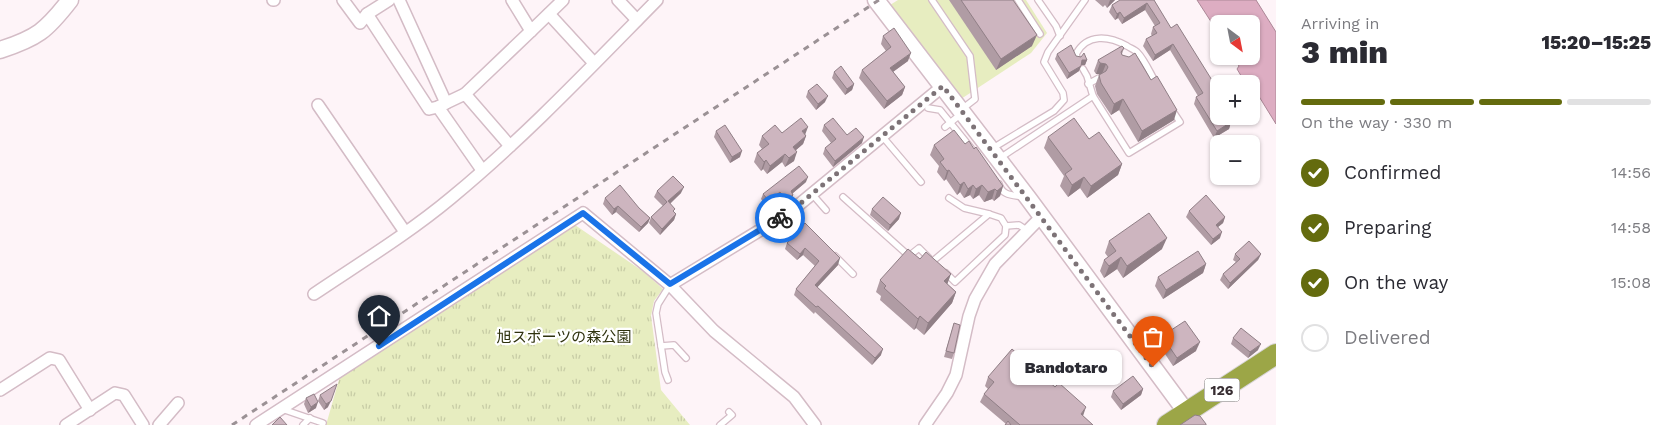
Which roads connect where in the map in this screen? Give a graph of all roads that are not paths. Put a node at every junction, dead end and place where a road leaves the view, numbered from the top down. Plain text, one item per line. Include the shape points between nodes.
1 (70, 0) edge
2 (343, 0) edge
3 (389, 0) edge
4 (399, 0) edge
5 (512, 0) edge
6 (563, 0) edge
7 (618, 0) edge
8 (656, 0) edge
9 (876, 0) edge
10 (932, 0) edge
11 (1018, 0) edge
12 (1038, 0) edge
13 (1083, 1) edge
14 (367, 14) junction
15 (549, 14) junction
16 (637, 20) junction
17 (531, 31) junction
18 (1040, 34) dead end
19 (1060, 36) junction
20 (0, 50) edge
21 (1138, 53) junction
22 (1077, 58) edge
23 (1130, 58) edge
24 (594, 63) junction
25 (1083, 69) edge
26 (1098, 78) edge
27 (1088, 84) junction
28 (943, 86) junction
29 (1161, 92) edge
30 (465, 94) junction
31 (1093, 96) junction
32 (318, 105) dead end
33 (442, 105) junction
34 (1171, 107) edge
35 (928, 108) dead end
36 (955, 118) junction
37 (882, 136) junction
38 (510, 146) junction
39 (974, 152) edge
40 (994, 161) junction
41 (482, 170) junction
42 (921, 182) dead end
43 (812, 194) junction
44 (843, 197) dead end
45 (949, 198) dead end
46 (826, 210) dead end
47 (989, 214) junction
48 (1042, 216) junction
49 (1006, 226) junction
50 (1028, 231) junction
51 (405, 232) junction
52 (830, 251) edge
53 (933, 261) junction
54 (853, 274) dead end
55 (670, 284) junction
56 (314, 294) dead end
57 (661, 346) junction
58 (1276, 354) edge
59 (686, 358) dead end
60 (668, 380) dead end
61 (0, 390) edge
62 (178, 403) dead end
63 (280, 409) junction
64 (90, 410) junction
65 (729, 412) dead end
66 (1192, 413) junction
67 (310, 418) junction
68 (323, 423) dead end
69 (66, 425) edge
70 (143, 425) edge
71 (159, 425) edge
72 (256, 425) edge
73 (302, 425) edge
74 (720, 425) edge
75 (815, 425) edge
76 (925, 425) edge
77 (1167, 425) edge

1 - 20 street via 40,33
2 - 14 street via 360,23
3 - 14 street
4 - 33 street
5 - 17 street
6 - 15 street
7 - 16 street
8 - 16 street
9 - 28 street
10 - 36 lane via 970,56 975,99
11 - 18 lane
12 - 19 lane
13 - 19 lane
14 - 33 street via 429,109
15 - 17 street
15 - 24 street
16 - 24 street
17 - 30 street
19 - 40 lane via 1044,62 1063,92 1064,100
21 - 22 lane via 1104,37 1093,38 1079,49
21 - 23 lane
21 - 29 lane
24 - 38 street via 550,110
25 - 27 lane
26 - 27 lane
27 - 31 lane
28 - 36 street
28 - 37 street
30 - 33 street
30 - 38 street
31 - 34 lane via 1129,153 1180,122
31 - 40 lane
32 - 51 street
33 - 41 street
35 - 36 lane
36 - 39 lane
36 - 40 street
37 - 42 lane
37 - 43 street
38 - 41 street
40 - 48 street
41 - 51 street
43 - 46 lane
43 - 55 street via 790,212
44 - 53 lane via 909,256 919,248
45 - 47 lane via 964,208
47 - 49 lane via 1001,218
47 - 53 lane
48 - 50 street
48 - 66 street
49 - 50 lane via 1020,225
49 - 53 lane via 1004,235 956,282
50 - 76 street via 995,264 976,299 956,375
51 - 56 street
52 - 54 lane
55 - 57 lane via 656,313
55 - 63 street via 583,213
55 - 75 street via 714,331 794,397
57 - 59 lane via 674,345
57 - 60 lane
58 - 66 highway, 126
61 - 64 street via 50,358 59,360
62 - 71 street
63 - 67 lane
63 - 72 street
64 - 69 street
64 - 70 street via 115,393 124,396
65 - 74 lane via 732,415
66 - 77 highway, 126
67 - 68 lane
67 - 73 lane

